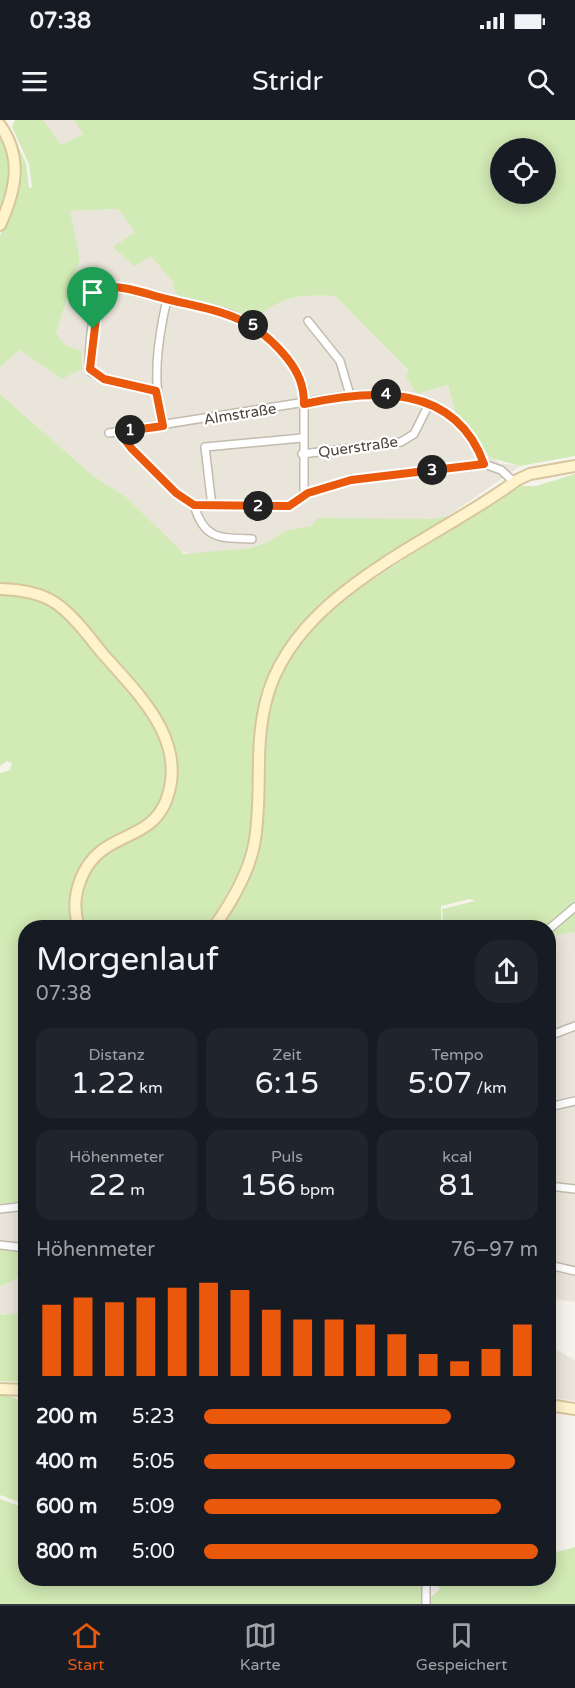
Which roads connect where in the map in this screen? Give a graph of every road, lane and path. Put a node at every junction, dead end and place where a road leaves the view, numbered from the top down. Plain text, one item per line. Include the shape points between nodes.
1 (5, 120) edge
2 (0, 124) edge
3 (0, 225) edge
4 (166, 299) junction
5 (308, 321) dead end
6 (156, 391) junction
7 (350, 394) junction
8 (304, 404) junction
9 (429, 404) junction
10 (163, 426) junction
11 (119, 432) junction
12 (109, 433) dead end
13 (302, 438) junction
14 (302, 454) junction
15 (484, 464) junction
16 (575, 466) edge
17 (514, 482) junction
18 (304, 495) junction
19 (194, 505) junction
20 (212, 506) junction
21 (252, 539) dead end
22 (0, 589) edge
23 (575, 908) edge
24 (78, 920) edge
25 (218, 920) edge
26 (556, 923) edge
27 (575, 1026) edge
28 (556, 1033) edge
29 (575, 1101) edge
30 (556, 1105) edge
31 (556, 1187) edge
32 (575, 1189) edge
33 (18, 1207) edge
34 (0, 1209) edge
35 (0, 1245) edge
36 (18, 1247) edge
37 (556, 1267) edge
38 (575, 1271) edge
39 (0, 1389) edge
40 (18, 1390) edge
41 (556, 1406) edge
42 (575, 1409) edge
43 (426, 1586) edge
44 (426, 1604) edge

1 - 2 street
2 - 3 main road via 13,150 16,172 13,193
4 - 6 street via 158,341
4 - 6 street via 127,288 102,288 90,355 90,369 98,377
4 - 8 street via 228,313 257,328 294,368 304,389
5 - 7 street via 340,361
6 - 10 street
7 - 8 street, Almstraße
7 - 9 street, Almstraße via 389,394
8 - 10 street, Almstraße
8 - 13 street
9 - 14 street, Querstraße via 414,434 401,442
9 - 15 street, Almstraße via 456,421
10 - 11 street, Almstraße
11 - 12 street, Almstraße
11 - 19 street via 176,493
13 - 14 street
13 - 20 street, Querstraße via 205,447
14 - 18 street
15 - 17 street via 501,470
15 - 18 street via 370,476
16 - 17 main road via 526,475
17 - 25 main road via 340,595 312,618 296,639 272,682 264,706 254,847 236,891
18 - 20 street via 289,506
19 - 20 street
19 - 21 street via 200,522 214,536
22 - 24 main road via 39,595 67,613 152,712 170,750 170,786 156,819 142,831 106,847 84,872 75,902
23 - 26 street
27 - 28 street
29 - 30 street
31 - 32 street
33 - 34 street
35 - 36 street
37 - 38 street
39 - 40 main road
41 - 42 main road
43 - 44 street

